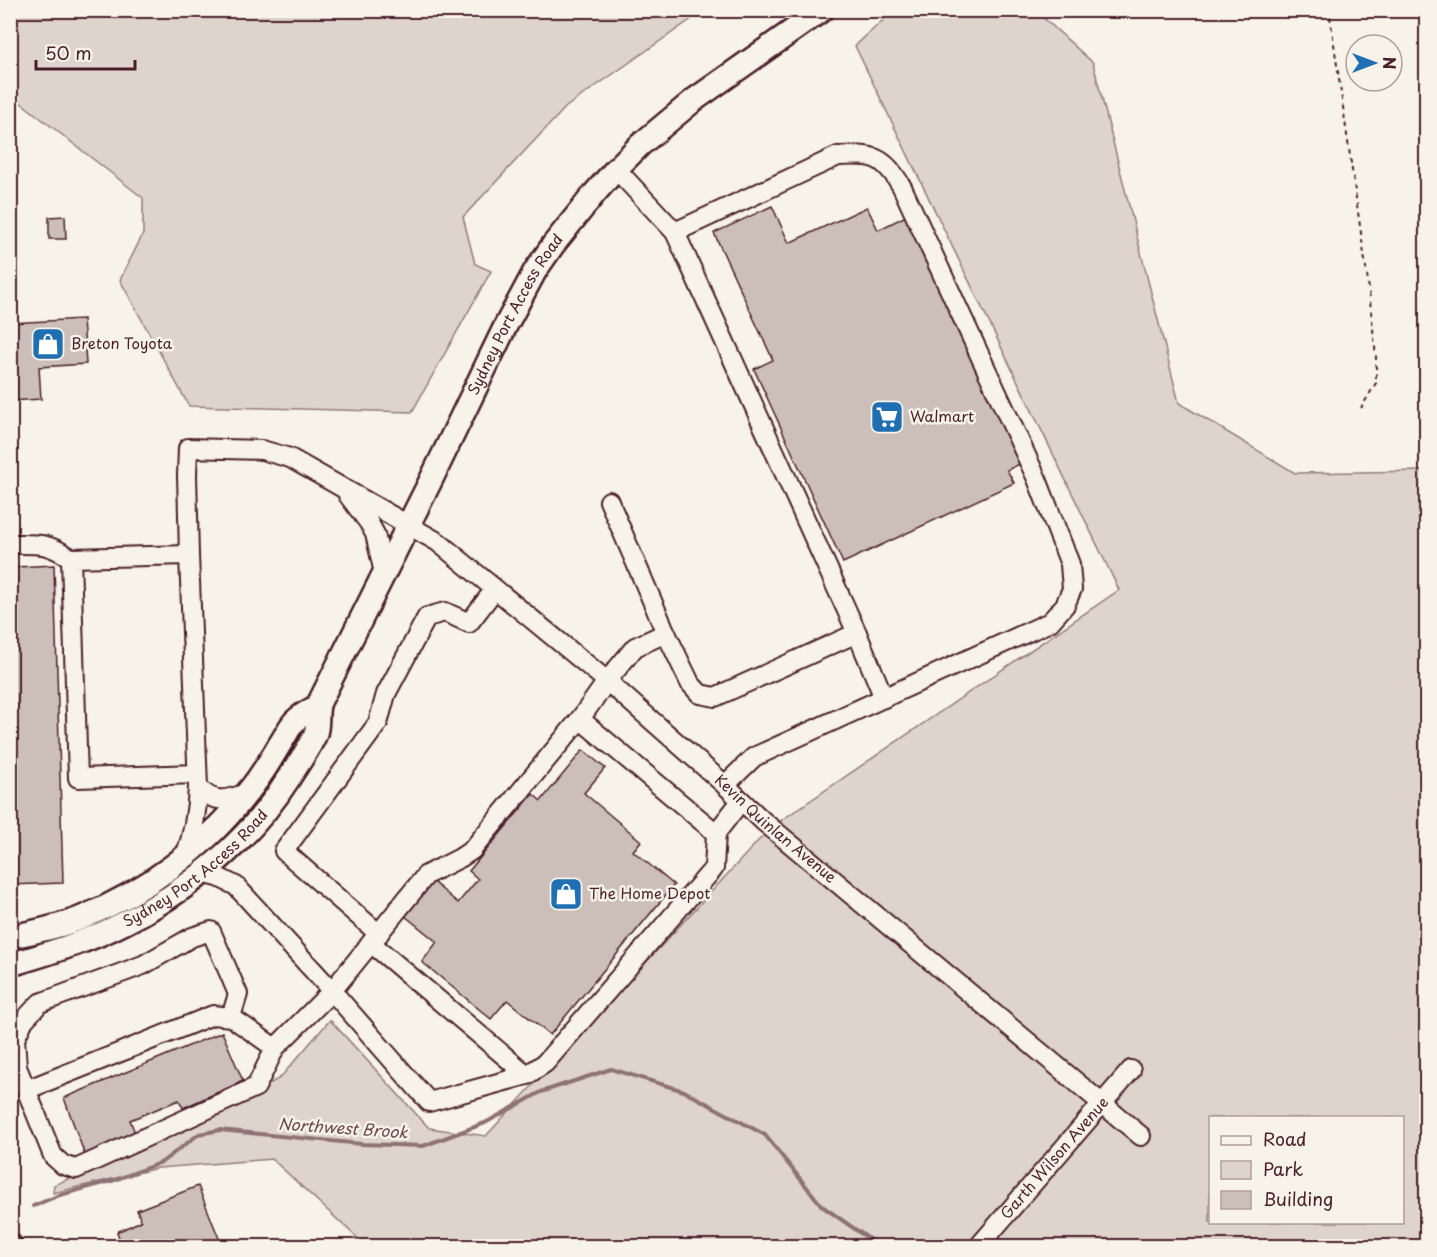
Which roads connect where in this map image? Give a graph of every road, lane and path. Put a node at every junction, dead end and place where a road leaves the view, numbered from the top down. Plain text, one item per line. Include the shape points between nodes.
1 (822, 10) edge
2 (1324, 10) edge
3 (616, 169) junction
4 (675, 232) junction
5 (1361, 408) dead end
6 (344, 489) junction
7 (609, 501) dead end
8 (408, 525) junction
9 (10, 544) edge
10 (189, 555) junction
11 (71, 558) junction
12 (384, 573) junction
13 (495, 589) junction
14 (666, 633) junction
15 (857, 633) junction
16 (608, 681) junction
17 (884, 698) junction
18 (318, 706) junction
19 (580, 719) junction
20 (197, 780) junction
21 (725, 785) junction
22 (247, 794) junction
23 (741, 801) junction
24 (716, 833) junction
25 (228, 851) junction
26 (185, 856) junction
27 (202, 873) junction
28 (236, 885) junction
29 (129, 894) junction
30 (10, 928) edge
31 (10, 938) edge
32 (375, 939) junction
33 (12, 961) edge
34 (332, 991) junction
35 (231, 1017) junction
36 (274, 1048) junction
37 (1131, 1070) dead end
38 (527, 1075) junction
39 (26, 1090) junction
40 (1102, 1104) junction
41 (1140, 1136) dead end
42 (979, 1246) edge

1 - 3 main road, Sydney Port Access Road via 694,100
2 - 5 path via 1330,16 1376,357 1376,383
3 - 4 street
3 - 8 main road, Sydney Port Access Road via 572,219 520,298
4 - 15 street
4 - 17 street via 838,156 863,155 881,161 902,187 1037,479 1070,564 1072,589 1065,605 1050,622
6 - 8 street, Kevin Quinlan Avenue
6 - 10 street, Kevin Quinlan Avenue via 290,458 262,450 188,447
6 - 12 street via 375,534
7 - 14 street
8 - 12 main road, Sydney Port Access Road
8 - 13 street, Kevin Quinlan Avenue via 438,542
9 - 11 street via 40,544
10 - 11 street
10 - 20 street
11 - 20 street via 78,778
12 - 18 main road, Sydney Port Access Road
13 - 16 street, Kevin Quinlan Avenue
13 - 32 street via 469,623 445,612 427,616 386,694 378,723 284,851
14 - 15 street via 690,683 700,694 715,697
14 - 16 street via 635,647
15 - 17 street
16 - 19 street
16 - 21 street, Kevin Quinlan Avenue
17 - 21 street via 754,757
18 - 22 main road, Sydney Port Access Road via 294,721
18 - 25 main road, Sydney Port Access Road via 316,734 266,810
19 - 24 street
19 - 32 street via 472,850 426,875
20 - 22 street via 206,795 216,800
20 - 26 street via 196,824
21 - 23 street, Kevin Quinlan Avenue
22 - 26 main road, Sydney Port Access Road
23 - 24 street
23 - 40 street, Kevin Quinlan Avenue
24 - 38 street via 714,868 544,1063
25 - 27 main road, Sydney Port Access Road
25 - 28 street
26 - 29 main road, Sydney Port Access Road
27 - 28 street
27 - 33 main road, Sydney Port Access Road via 120,925 72,945
28 - 34 street
29 - 30 main road via 84,912
29 - 31 main road, Sydney Port Access Road via 78,919
29 - 33 main road via 52,933
32 - 34 street
32 - 38 street
34 - 36 street
34 - 38 street via 429,1102
35 - 36 street
35 - 39 street via 213,1015
35 - 39 street via 238,993 212,931 192,937 143,965 40,1003 24,1020 15,1039 17,1067
36 - 39 street via 256,1087 76,1170 53,1156
37 - 40 street, Garth Wilson Avenue
40 - 41 street, Kevin Quinlan Avenue
40 - 42 street, Garth Wilson Avenue

